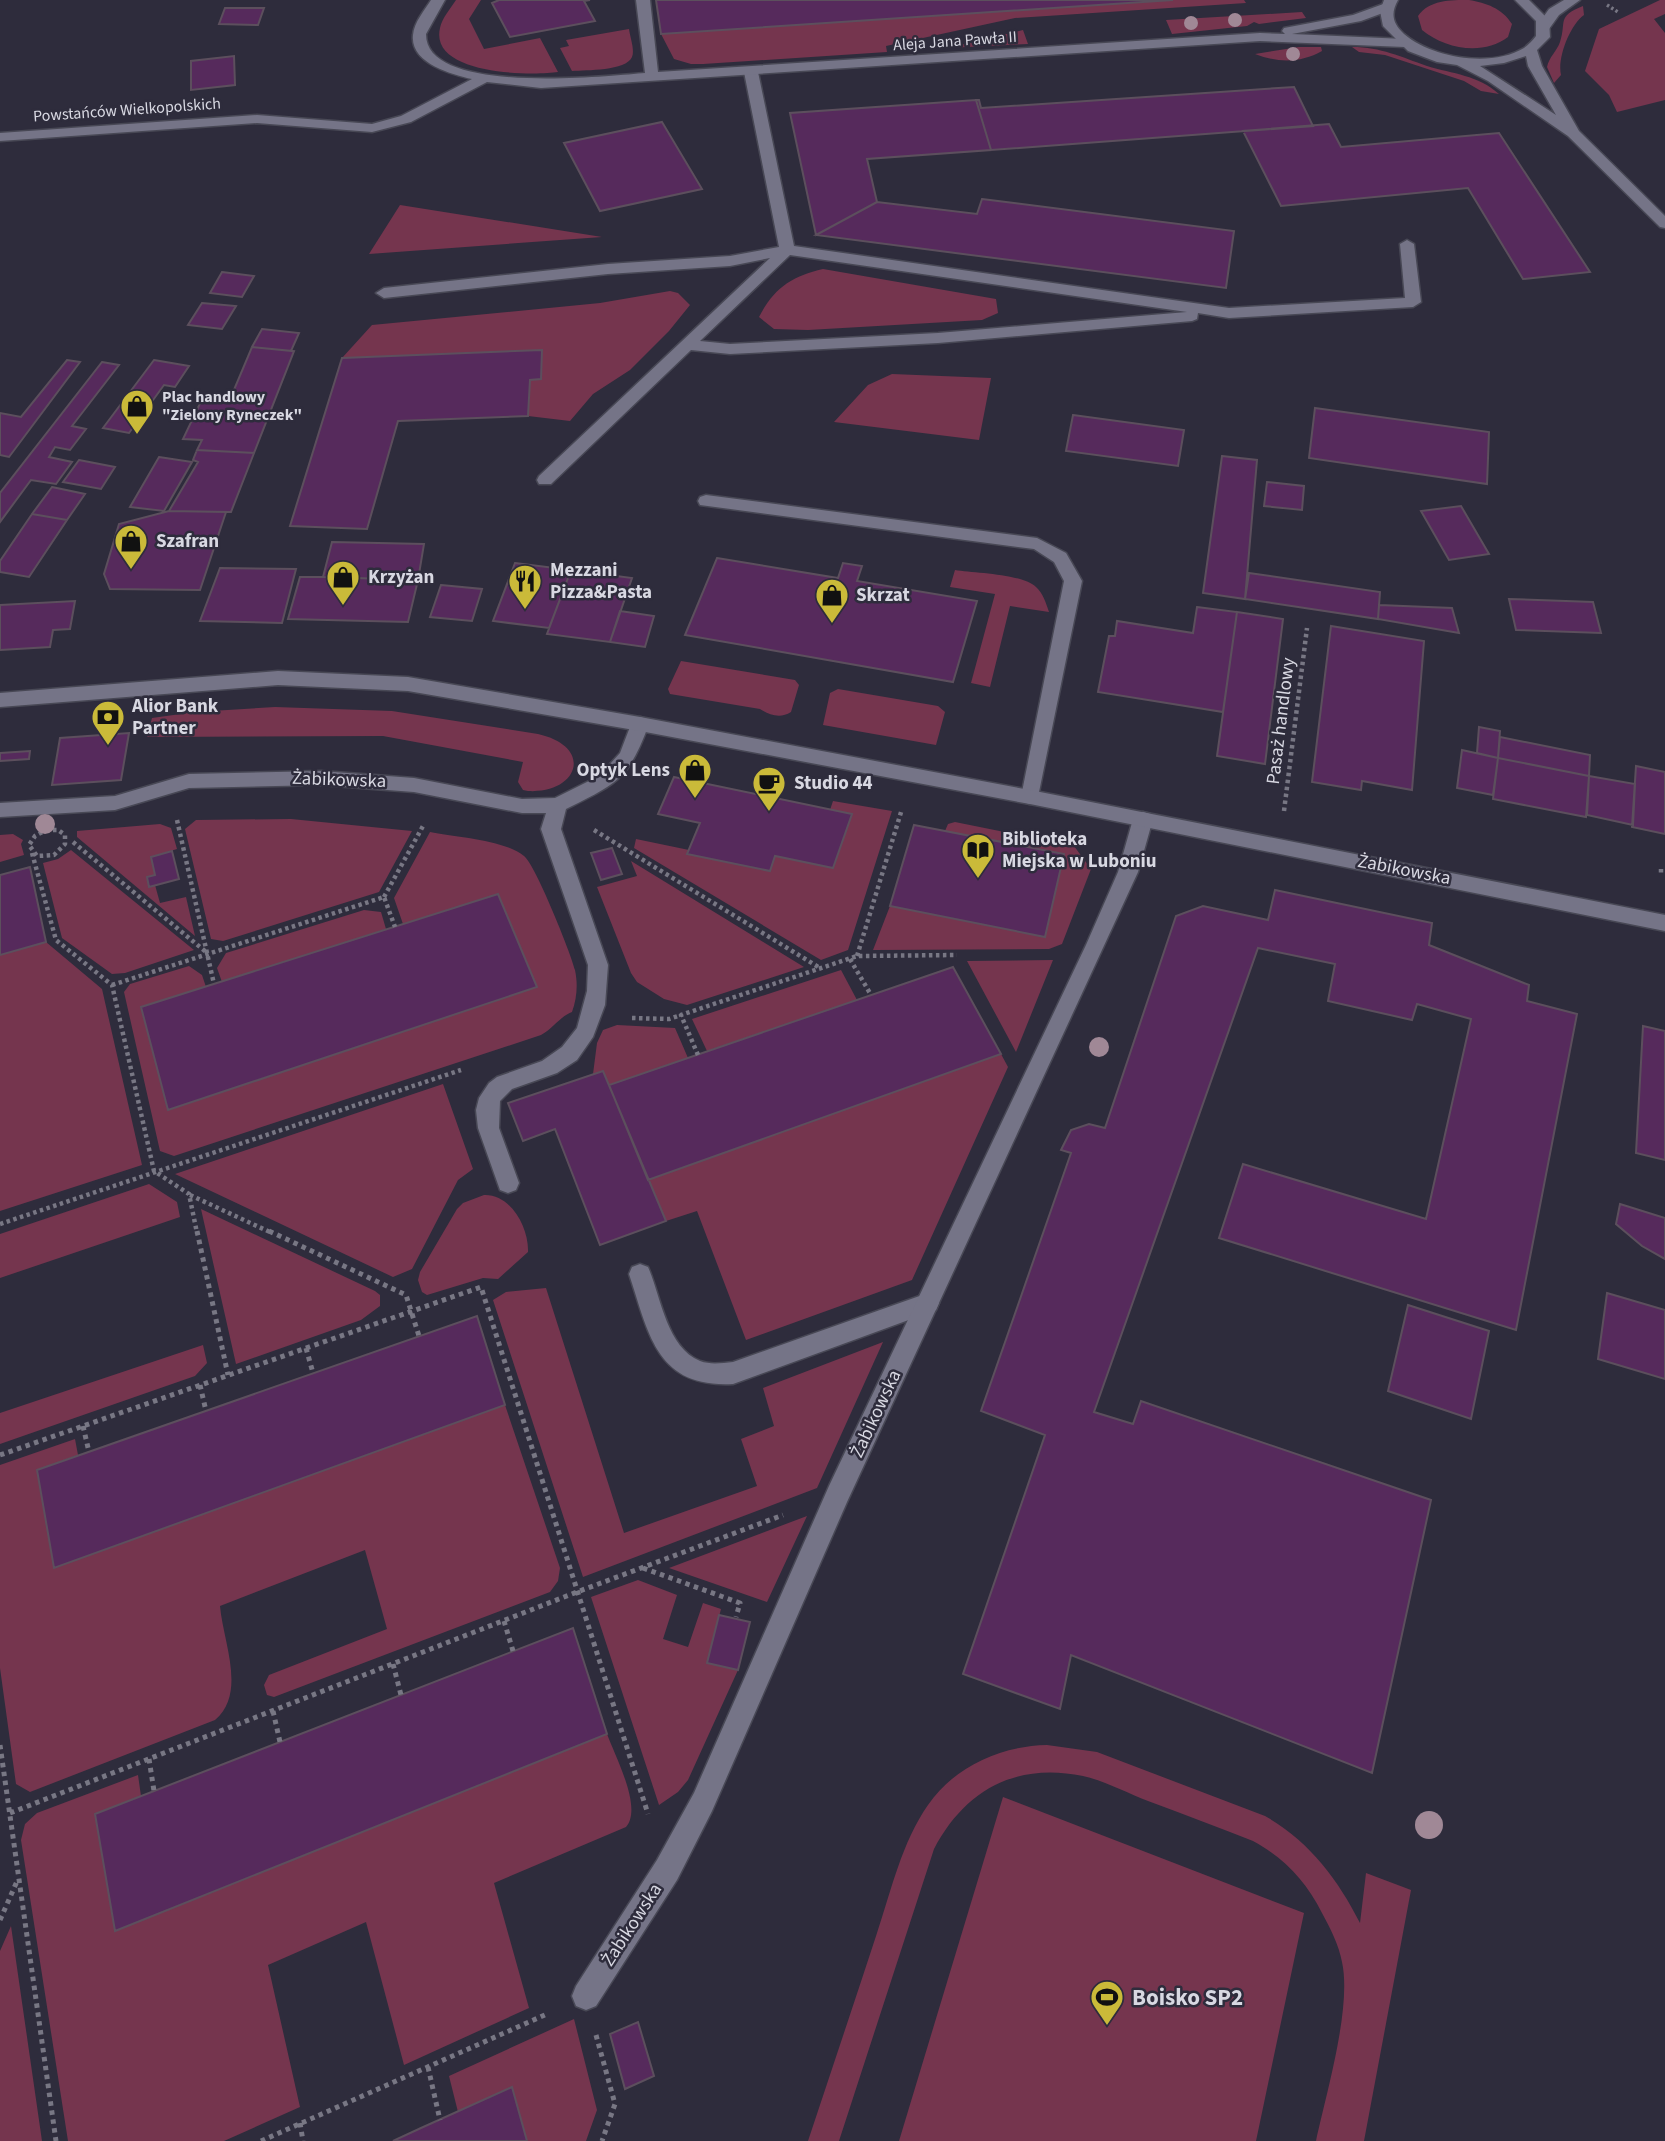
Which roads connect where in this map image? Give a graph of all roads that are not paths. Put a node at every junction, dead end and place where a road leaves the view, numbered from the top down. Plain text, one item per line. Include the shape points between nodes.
1 (438, 0) edge
2 (643, 0) edge
3 (1522, 0) edge
4 (1573, 0) edge
5 (1388, 4) edge
6 (1544, 26) junction
7 (1260, 37) junction
8 (1405, 43) junction
9 (1531, 51) junction
10 (1460, 61) junction
11 (751, 72) junction
12 (484, 78) junction
13 (652, 78) junction
14 (1573, 133) junction
15 (0, 137) edge
16 (1665, 224) edge
17 (1407, 244) dead end
18 (786, 250) junction
19 (384, 293) dead end
20 (1229, 313) junction
21 (689, 345) junction
22 (545, 481) dead end
23 (706, 501) dead end
24 (0, 700) edge
25 (640, 724) junction
26 (1030, 797) junction
27 (558, 805) junction
28 (0, 810) edge
29 (1143, 819) junction
30 (1665, 923) edge
31 (508, 1183) dead end
32 (640, 1274) dead end
33 (928, 1303) junction
34 (586, 1996) road end

1 - 12 street, Aleja Jana Pawła II via 422,26 422,48 459,72
2 - 13 street
3 - 6 street
4 - 6 street
5 - 7 street, Aleja Jana Pawła II via 1356,18
5 - 8 street via 1389,26
6 - 9 street via 1541,40
7 - 8 street, Aleja Jana Pawła II
7 - 11 street, Aleja Jana Pawła II
8 - 10 street
9 - 10 street via 1501,61
9 - 14 street
10 - 14 street
11 - 13 street, Aleja Jana Pawła II
11 - 18 street
12 - 13 street, Aleja Jana Pawła II via 541,84
12 - 15 street, Powstańców Wielkopolskich via 386,126 257,119
14 - 16 street
17 - 20 street via 1413,302
18 - 19 street via 730,261
18 - 20 street
18 - 21 street
20 - 21 street via 938,338 730,349
21 - 22 street
23 - 26 street via 1037,544 1061,557 1073,580
24 - 25 street, Żabikowska via 265,678 329,678 408,684
25 - 26 street, Żabikowska
25 - 27 street, Żabikowska via 628,756 606,782
26 - 29 street, Żabikowska
27 - 28 street, Żabikowska via 522,806 382,780 307,778 189,781 115,803
27 - 31 street via 551,829 598,965 600,989 594,1011 560,1061 507,1081 490,1097 487,1122
29 - 30 street, Żabikowska
29 - 33 street, Żabikowska via 1128,872 1096,945
32 - 33 street via 667,1347 679,1363 714,1377
33 - 34 street, Żabikowska via 838,1494 703,1802 667,1870

